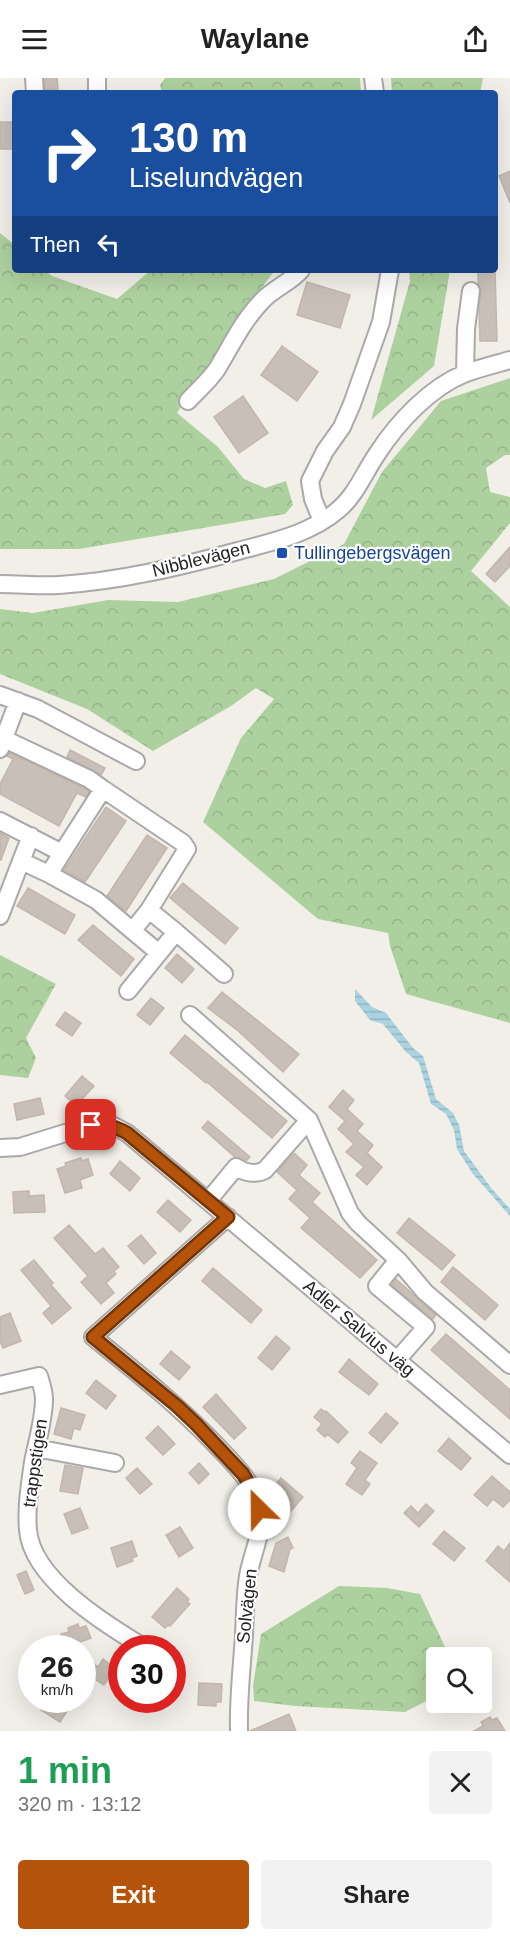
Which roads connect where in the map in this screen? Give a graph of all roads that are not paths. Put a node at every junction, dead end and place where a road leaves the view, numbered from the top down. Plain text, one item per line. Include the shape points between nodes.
1 (298, 273) edge
2 (389, 273) edge
3 (471, 291) dead end
4 (510, 360) edge
5 (465, 373) junction
6 (188, 401) dead end
7 (322, 521) junction
8 (0, 584) edge
9 (0, 695) edge
10 (18, 701) junction
11 (1, 741) edge
12 (136, 761) dead end
13 (103, 789) junction
14 (0, 821) edge
15 (31, 836) junction
16 (62, 852) junction
17 (21, 861) junction
18 (49, 874) junction
19 (149, 910) junction
20 (0, 916) edge
21 (133, 930) junction
22 (176, 932) junction
23 (159, 953) junction
24 (224, 974) dead end
25 (128, 991) dead end
26 (190, 1015) dead end
27 (309, 1120) junction
28 (0, 1148) edge
29 (208, 1201) junction
30 (228, 1217) junction
31 (398, 1260) junction
32 (397, 1360) junction
33 (510, 1365) edge
34 (0, 1385) edge
35 (36, 1448) junction
36 (510, 1455) edge
37 (115, 1463) dead end
38 (124, 1635) edge
39 (239, 1731) edge

1 - 6 street via 259,303 215,372
2 - 7 street via 381,322 352,404 310,480
3 - 5 street
4 - 5 street, Nibblevägen
5 - 7 street, Nibblevägen via 441,386 396,425 348,500
7 - 8 street, Nibblevägen via 291,536 123,578 58,585
9 - 10 street
10 - 11 street
10 - 12 street
11 - 13 street via 89,779
13 - 16 street
13 - 19 street via 187,849
14 - 15 street
15 - 16 street
15 - 17 street
16 - 18 street
17 - 18 street
17 - 20 street
18 - 21 street via 96,900
19 - 21 street
19 - 22 street
21 - 23 street
22 - 23 street
22 - 24 street
23 - 25 street
26 - 27 street
27 - 29 street via 265,1170 247,1172 236,1167
27 - 31 street via 350,1213
28 - 29 street, Adler Salvius väg via 40,1142 91,1125 114,1126
29 - 30 street, Adler Salvius väg
30 - 32 street, Adler Salvius väg
30 - 39 street, Solvägen via 93,1337 196,1424 243,1474 255,1494 260,1524 248,1578
31 - 32 street via 377,1286 426,1327
31 - 33 street via 425,1292
32 - 36 street, Adler Salvius väg
34 - 35 street, trappstigen via 39,1376 44,1398
35 - 37 street
35 - 38 street, trappstigen via 29,1489 28,1531 36,1554 51,1577

